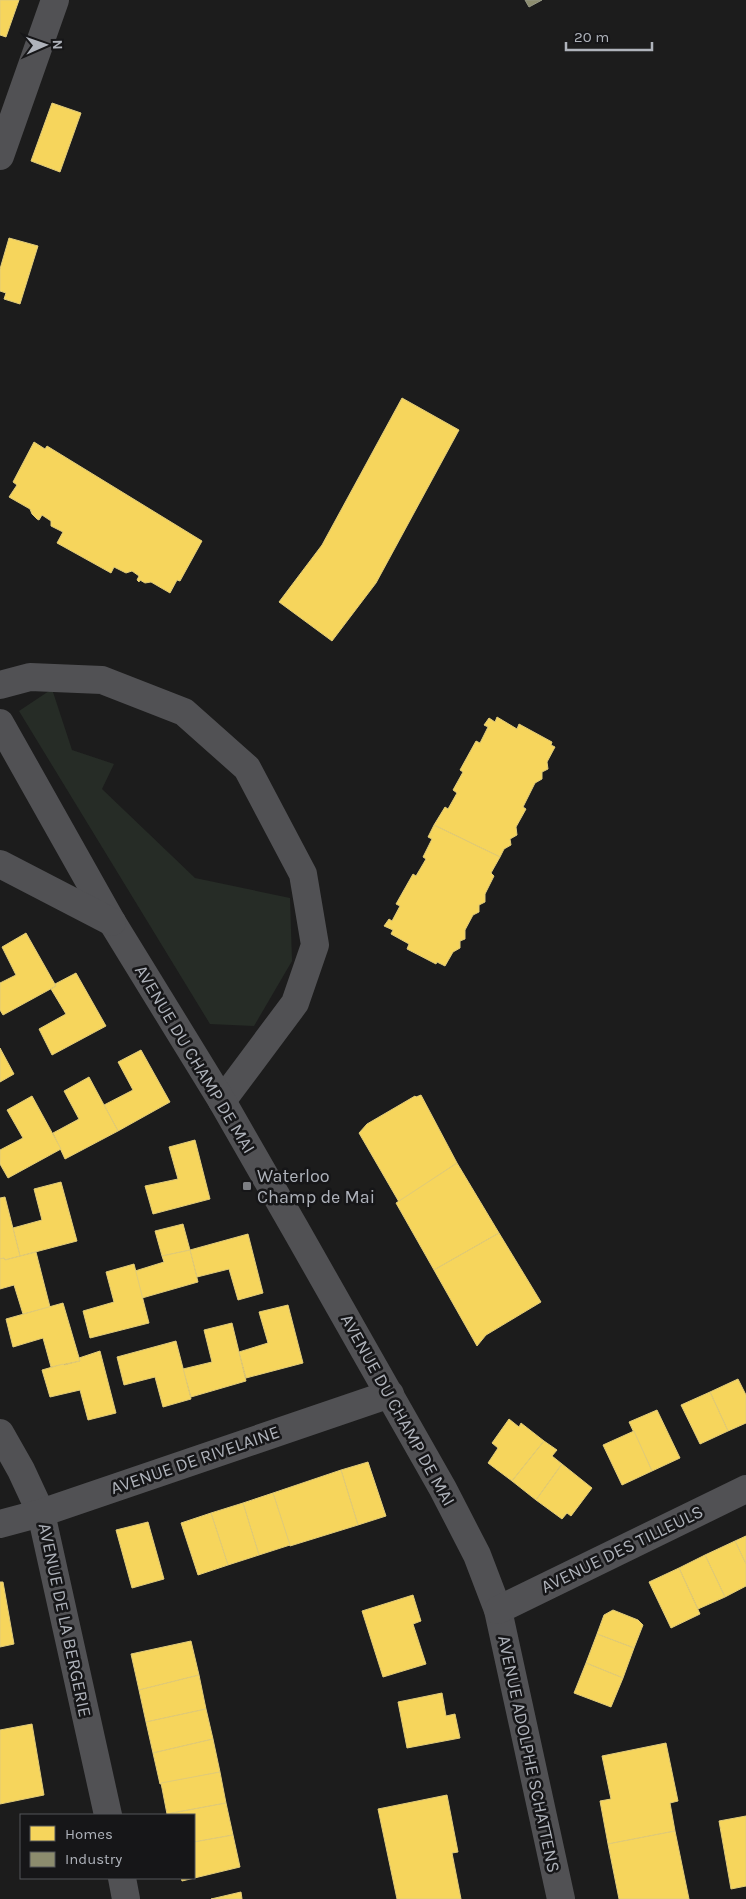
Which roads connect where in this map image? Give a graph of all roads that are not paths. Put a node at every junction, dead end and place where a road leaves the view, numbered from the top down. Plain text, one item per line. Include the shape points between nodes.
1 (55, 0) edge
2 (0, 156) edge
3 (0, 685) edge
4 (0, 723) edge
5 (0, 864) edge
6 (112, 922) junction
7 (222, 1101) junction
8 (390, 1394) junction
9 (0, 1433) edge
10 (746, 1489) edge
11 (41, 1513) junction
12 (0, 1524) edge
13 (498, 1610) junction
14 (108, 1814) edge
15 (122, 1879) edge
16 (126, 1899) edge
17 (561, 1899) edge

1 - 2 street
3 - 7 street via 30,677 102,680 184,712 247,768 303,874 316,945 295,1003
4 - 6 street, AVENUE DU CHAMP DE MAI
5 - 6 street
6 - 7 street, AVENUE DU CHAMP DE MAI
7 - 8 street, AVENUE DU CHAMP DE MAI
8 - 11 street, AVENUE DE RIVELAINE
8 - 13 street, AVENUE DU CHAMP DE MAI via 477,1555
9 - 11 street, AVENUE DE LA BERGERIE
10 - 13 street, AVENUE DES TILLEULS
11 - 12 street, AVENUE DE RIVELAINE
11 - 14 street, AVENUE DE LA BERGERIE
13 - 17 street, AVENUE ADOLPHE SCHATTENS
15 - 16 street

